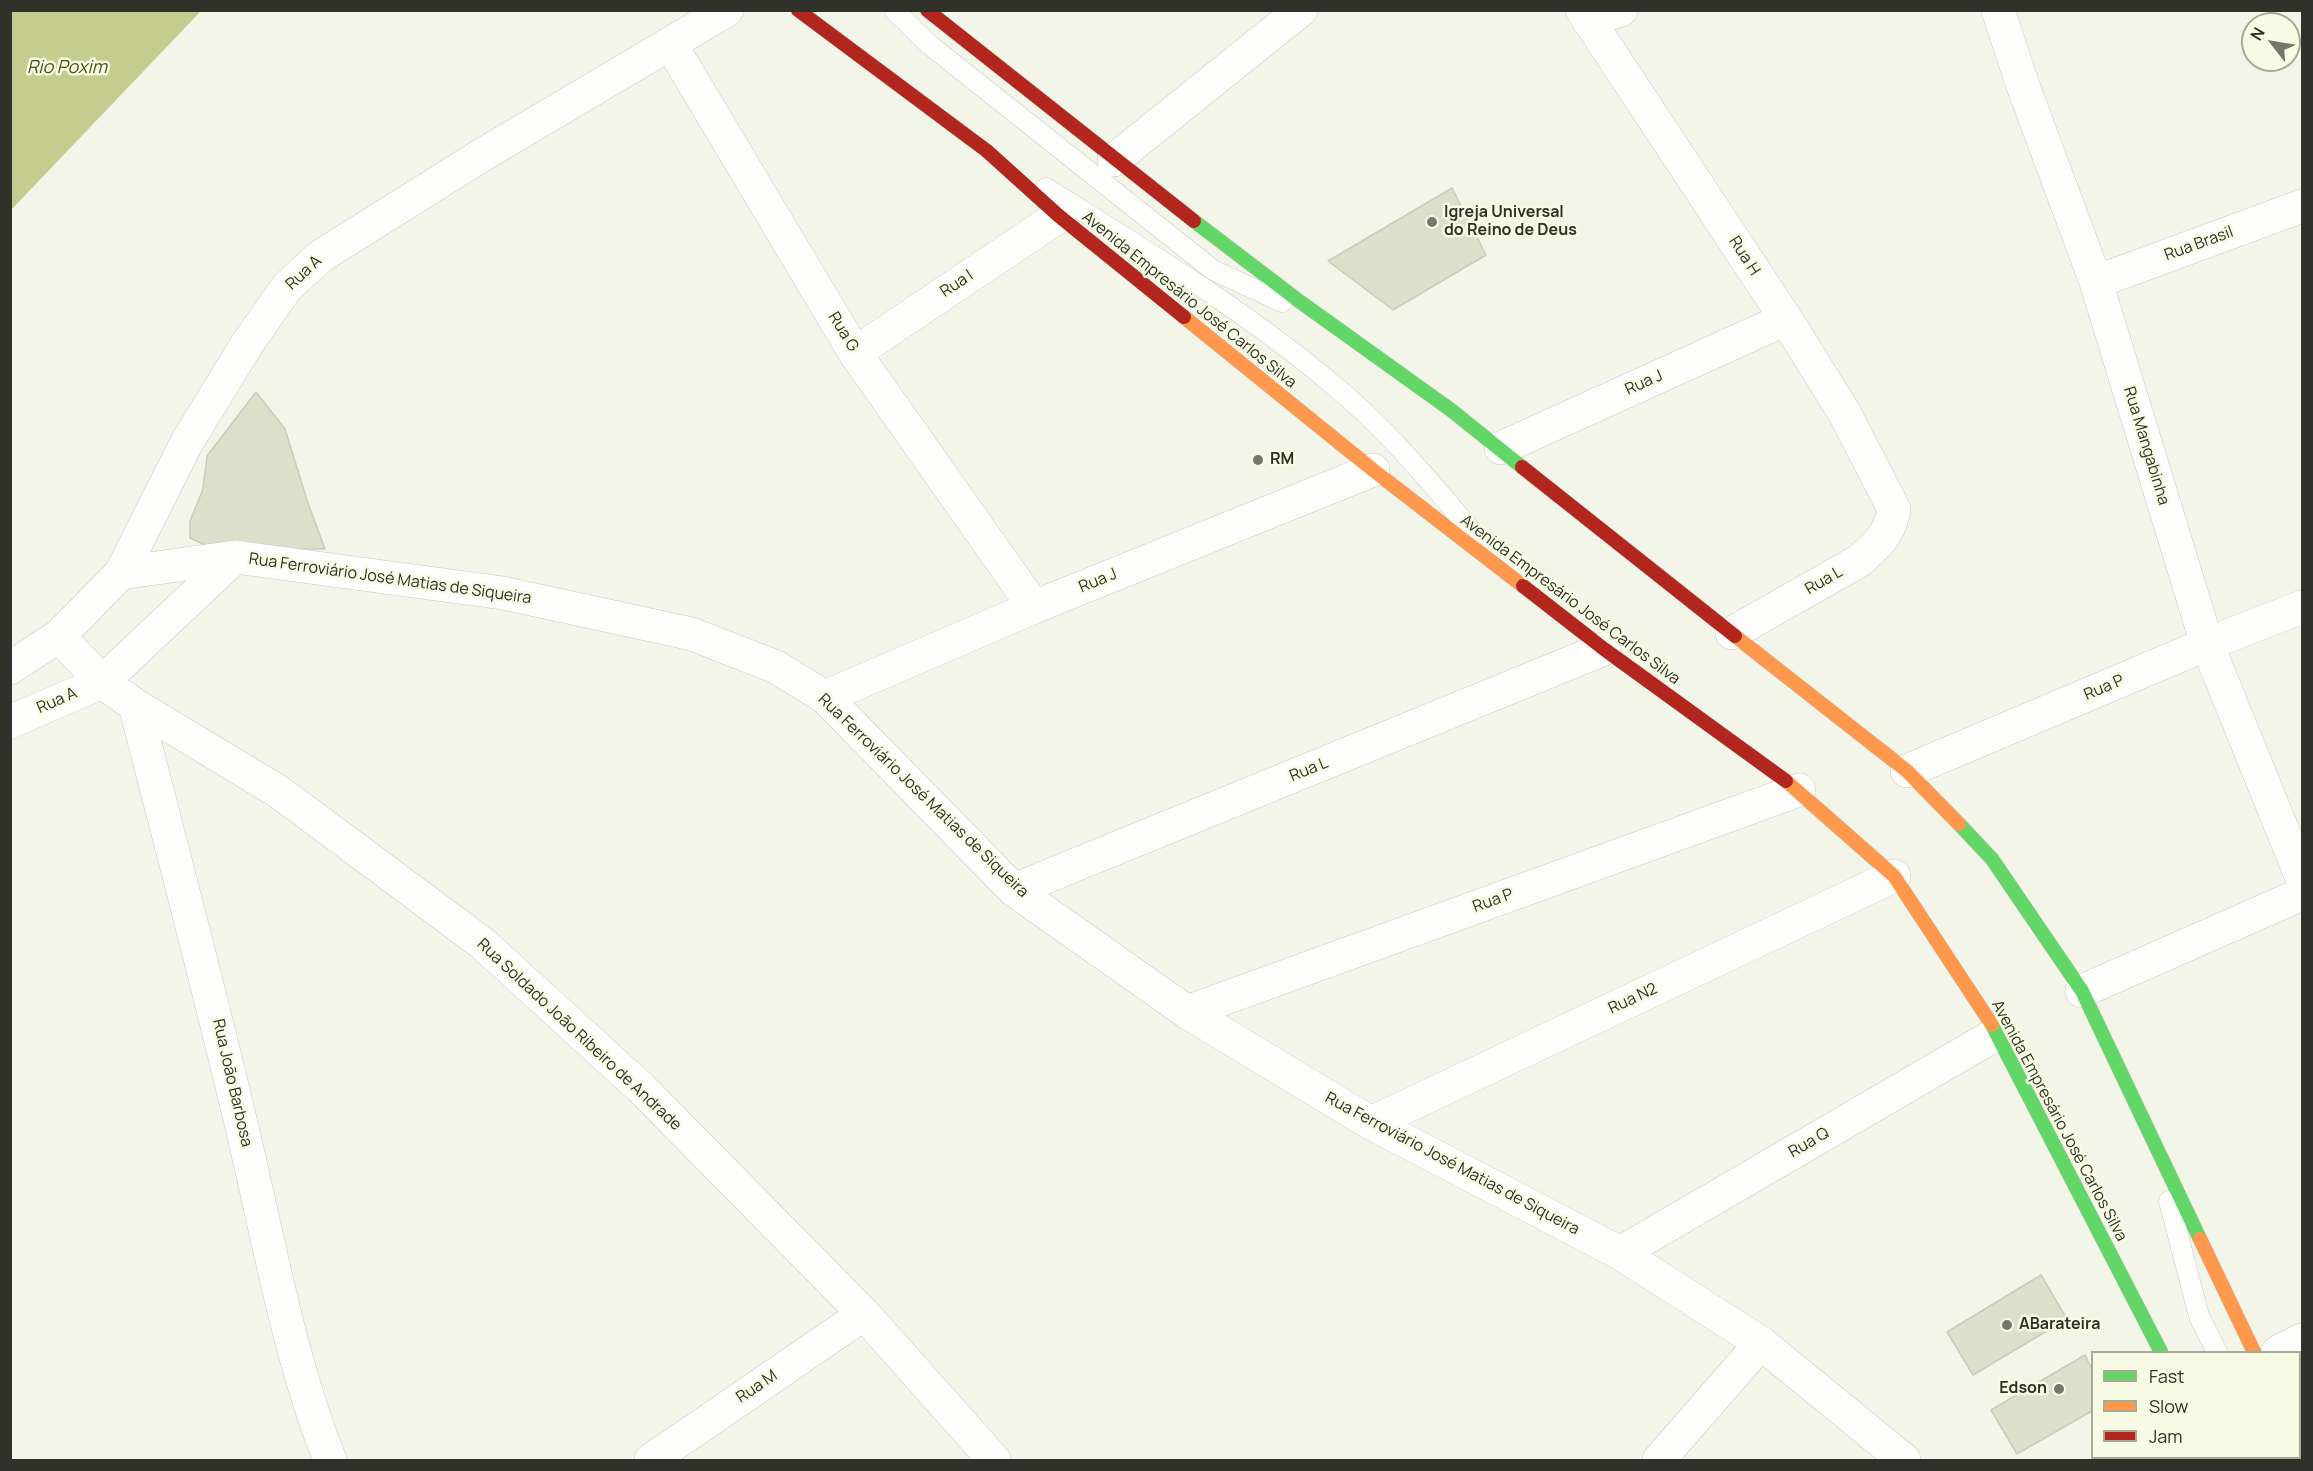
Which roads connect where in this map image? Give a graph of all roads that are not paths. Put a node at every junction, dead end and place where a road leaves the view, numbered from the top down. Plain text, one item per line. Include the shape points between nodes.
1 (727, 10) edge
2 (798, 10) edge
3 (894, 10) edge
4 (927, 10) edge
5 (1301, 10) edge
6 (1621, 10) edge
7 (1998, 10) edge
8 (1585, 15) edge
9 (670, 45) junction
10 (987, 151) junction
11 (1114, 160) junction
12 (2302, 206) edge
13 (1059, 216) junction
14 (2096, 282) junction
15 (1786, 319) junction
16 (1333, 327) junction
17 (855, 353) junction
18 (1502, 448) junction
19 (1373, 470) junction
20 (1894, 509) joint
21 (235, 557) junction
22 (121, 573) junction
23 (1507, 573) junction
24 (1034, 607) junction
25 (2302, 607) edge
26 (1732, 633) junction
27 (59, 636) junction
28 (2207, 644) junction
29 (1604, 649) junction
30 (10, 668) edge
31 (102, 682) junction
32 (825, 697) junction
33 (135, 705) junction
34 (10, 722) edge
35 (1907, 771) junction
36 (1799, 790) junction
37 (1894, 876) junction
38 (2302, 878) edge
39 (1014, 890) junction
40 (2302, 894) edge
41 (2082, 991) junction
42 (1187, 1012) junction
43 (1998, 1033) junction
44 (1371, 1123) junction
45 (2153, 1141) junction
46 (1620, 1253) junction
47 (864, 1314) junction
48 (2302, 1340) edge
49 (1761, 1343) junction
50 (2159, 1351) edge
51 (2216, 1351) edge
52 (2253, 1351) edge
53 (2282, 1351) edge
54 (330, 1461) edge
55 (651, 1461) edge
56 (994, 1461) edge
57 (1659, 1461) edge
58 (1904, 1461) edge

1 - 9 street, Rua A
2 - 10 main road, Avenida Empresário José Carlos Silva
3 - 16 lane via 931,46 1213,270
4 - 11 main road
5 - 11 street
6 - 8 street
7 - 14 street, Rua Mangabinha
8 - 15 street, Rua H
9 - 17 street, Rua G
9 - 22 street, Rua A via 482,154 321,256 288,286 187,442
10 - 13 main road, Avenida Empresário José Carlos Silva
10 - 23 lane via 1254,324 1332,383 1406,452
11 - 16 main road
12 - 14 street, Rua Brasil
13 - 17 street, Rua I
13 - 19 main road, Avenida Empresário José Carlos Silva
14 - 28 street, Rua Mangabinha
15 - 18 street, Rua J
15 - 20 street, Rua H via 1845,414
16 - 18 main road
17 - 24 street, Rua G
18 - 26 main road via 1538,481
19 - 23 main road, Avenida Empresário José Carlos Silva
19 - 24 street, Rua J
20 - 26 street, Rua L via 1891,526 1877,546 1859,561
21 - 22 street, Rua Ferroviário José Matias de Siqueira
21 - 31 street, Rua A
21 - 32 street, Rua Ferroviário José Matias de Siqueira via 503,593 692,634 776,667
22 - 27 street, Rua A
23 - 29 main road, Avenida Empresário José Carlos Silva
24 - 32 street, Rua J
25 - 28 street, Rua P
26 - 35 main road
27 - 30 street, Rua A
27 - 31 street, Rua Soldado João Ribeiro de Andrade
28 - 35 street, Rua P
28 - 38 street, Rua Mangabinha
29 - 36 main road, Avenida Empresário José Carlos Silva
29 - 39 street, Rua L
31 - 33 street, Rua Soldado João Ribeiro de Andrade
31 - 34 street, Rua A
32 - 39 street, Rua Ferroviário José Matias de Siqueira
33 - 47 street, Rua Soldado João Ribeiro de Andrade via 279,792 482,943 641,1088
33 - 54 street, Rua João Barbosa via 214,1006 288,1322
35 - 41 main road via 1992,859
36 - 37 main road, Avenida Empresário José Carlos Silva
36 - 42 street, Rua P
37 - 43 main road, Avenida Empresário José Carlos Silva
37 - 44 street, Rua N2
39 - 42 street, Rua Ferroviário José Matias de Siqueira
40 - 41 street
41 - 45 main road
42 - 44 street, Rua Ferroviário José Matias de Siqueira
43 - 46 street, Rua Q
43 - 50 main road, Avenida Empresário José Carlos Silva
44 - 46 street, Rua Ferroviário José Matias de Siqueira
45 - 51 lane via 2199,1316
45 - 52 main road
46 - 49 street, Rua Ferroviário José Matias de Siqueira
47 - 55 street, Rua M
47 - 56 street, Rua Soldado João Ribeiro de Andrade
48 - 53 street
49 - 57 street
49 - 58 street, Rua Ferroviário José Matias de Siqueira

